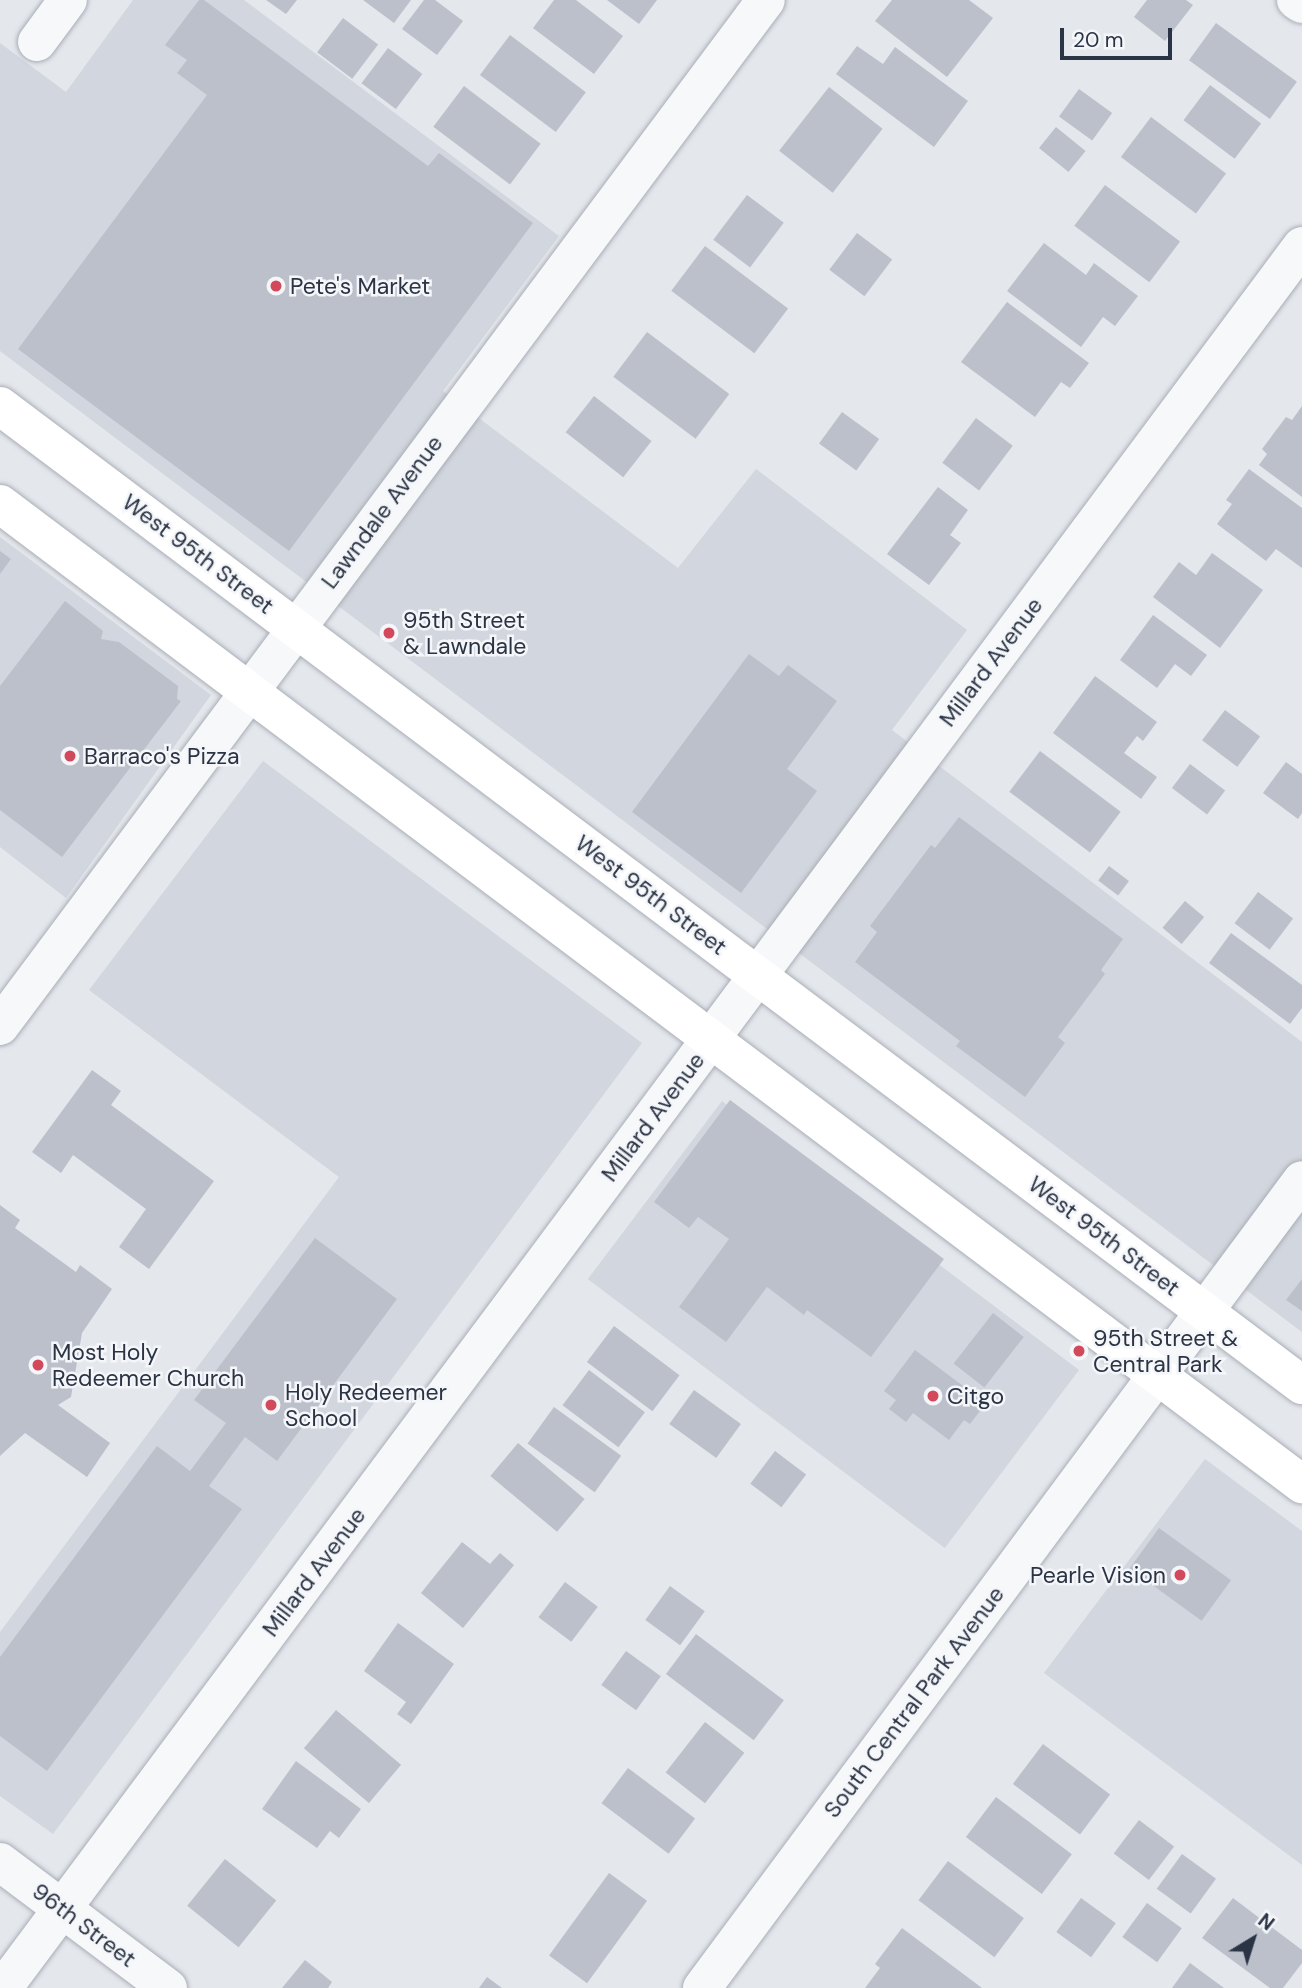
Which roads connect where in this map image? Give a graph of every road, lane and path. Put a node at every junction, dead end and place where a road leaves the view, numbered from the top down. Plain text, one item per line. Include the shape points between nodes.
1 (68, 0) edge
2 (766, 0) edge
3 (1296, 0) edge
4 (1302, 4) edge
5 (37, 42) dead end
6 (1302, 246) edge
7 (0, 406) edge
8 (0, 505) edge
9 (295, 627) junction
10 (248, 691) junction
11 (758, 976) junction
12 (0, 1026) edge
13 (710, 1039) junction
14 (1302, 1180) edge
15 (1203, 1311) junction
16 (1156, 1374) junction
17 (1302, 1385) edge
18 (1302, 1483) edge
19 (0, 1861) edge
20 (62, 1909) junction
21 (3, 1988) edge
22 (168, 1988) edge
23 (702, 1988) edge

1 - 5 street
2 - 9 street, Lawndale Avenue
3 - 4 street
6 - 11 street, Millard Avenue
7 - 9 main road, West 95th Street
8 - 10 main road
9 - 10 street, Lawndale Avenue
9 - 11 main road, West 95th Street
10 - 12 street, Lawndale Avenue
10 - 13 main road
11 - 13 street, Millard Avenue
11 - 15 main road, West 95th Street
13 - 16 main road
13 - 20 street, Millard Avenue
14 - 15 street, South Central Park Avenue
15 - 16 street, South Central Park Avenue
15 - 17 main road, West 95th Street
16 - 18 main road
16 - 23 street, South Central Park Avenue
19 - 20 street, 96th Street
20 - 21 street, Millard Avenue
20 - 22 street, 96th Street

